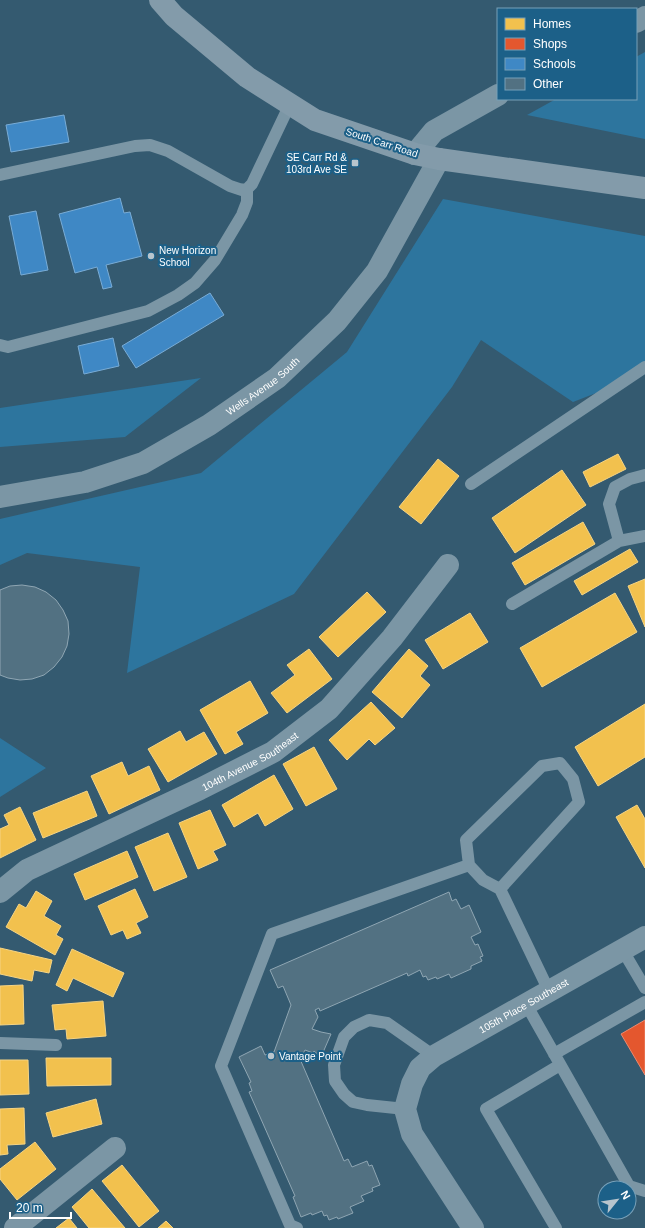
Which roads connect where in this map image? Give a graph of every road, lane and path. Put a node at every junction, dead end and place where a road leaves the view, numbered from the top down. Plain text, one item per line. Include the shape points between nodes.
1 (160, 0) edge
2 (497, 96) edge
3 (290, 104) junction
4 (415, 154) junction
5 (439, 160) junction
6 (0, 175) edge
7 (645, 188) edge
8 (247, 189) junction
9 (0, 345) edge
10 (645, 367) edge
11 (645, 475) edge
12 (471, 484) dead end
13 (0, 497) edge
14 (645, 536) edge
15 (619, 541) junction
16 (448, 565) dead end
17 (512, 604) dead end
18 (469, 866) junction
19 (500, 889) junction
20 (0, 892) edge
21 (645, 937) edge
22 (622, 949) junction
23 (645, 988) edge
24 (549, 991) junction
25 (645, 1002) edge
26 (526, 1004) junction
27 (0, 1043) edge
28 (56, 1045) dead end
29 (554, 1054) junction
30 (434, 1056) junction
31 (560, 1065) junction
32 (405, 1109) junction
33 (115, 1148) dead end
34 (645, 1190) edge
35 (0, 1222) edge
36 (4, 1228) edge
37 (15, 1228) edge
38 (298, 1228) edge
39 (473, 1228) edge
40 (556, 1228) edge

1 - 3 main road, South Carr Road via 174,16 247,77
2 - 4 street via 434,131
3 - 4 main road, South Carr Road via 315,120
3 - 8 lane via 252,184
4 - 5 main road, South Carr Road
5 - 7 main road, South Carr Road
5 - 13 street, Wells Avenue South via 377,271 337,321 277,378 209,425 143,463 85,482
6 - 8 lane via 150,145 168,151 230,186
8 - 9 lane via 247,202 242,215 215,260 195,283 178,295 148,311 8,347
10 - 12 lane
11 - 15 lane via 630,478 615,487 609,504
14 - 15 lane
15 - 17 lane
16 - 20 street, 104th Avenue Southeast via 392,638 329,709 273,752 27,870
18 - 19 lane via 483,880
18 - 19 lane via 466,840 542,766 560,763 573,779 579,802
18 - 38 lane via 272,934 221,1066 290,1225
19 - 24 lane
21 - 22 street, 105th Place Southeast
22 - 23 lane
22 - 24 street, 105th Place Southeast
24 - 26 street, 105th Place Southeast
25 - 29 lane
26 - 29 lane
26 - 30 street, 105th Place Southeast
27 - 28 lane
29 - 31 lane
30 - 32 street, 105th Place Southeast via 420,1068 412,1084
30 - 32 lane via 387,1023 369,1020 354,1027 344,1036 334,1065 335,1081 344,1094 353,1102
31 - 34 lane via 629,1186
31 - 40 lane via 486,1108
32 - 39 street via 412,1134
33 - 37 street
35 - 36 street

